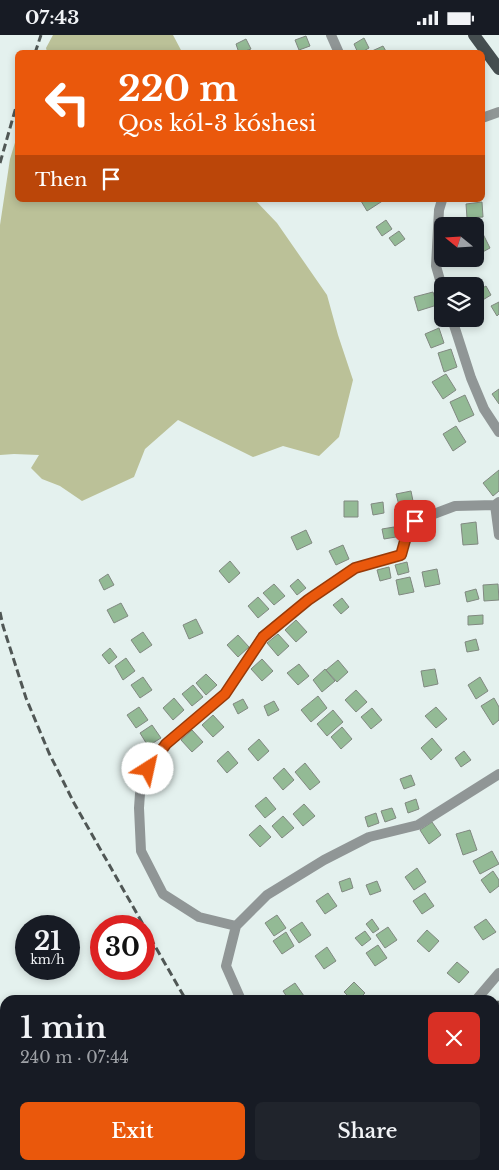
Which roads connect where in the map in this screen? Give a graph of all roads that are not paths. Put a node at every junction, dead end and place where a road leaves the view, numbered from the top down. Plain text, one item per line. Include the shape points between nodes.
1 (331, 35) edge
2 (474, 35) edge
3 (338, 50) edge
4 (499, 69) edge
5 (499, 112) edge
6 (485, 117) edge
7 (441, 202) edge
8 (439, 277) edge
9 (455, 327) edge
10 (499, 432) edge
11 (497, 503) edge
12 (499, 535) edge
13 (499, 774) edge
14 (236, 926) junction
15 (499, 973) edge
16 (239, 995) edge
17 (480, 995) edge

1 - 3 street
2 - 4 main road
5 - 6 street
7 - 8 street via 436,266
9 - 10 street via 484,409
11 - 12 street
11 - 14 street via 455,507 415,521 401,555 355,568 308,600 263,637 225,694 166,744 141,779 141,851 163,894 199,917
13 - 14 street via 418,825 369,837 324,861 267,895
14 - 16 street via 226,966
15 - 17 street

